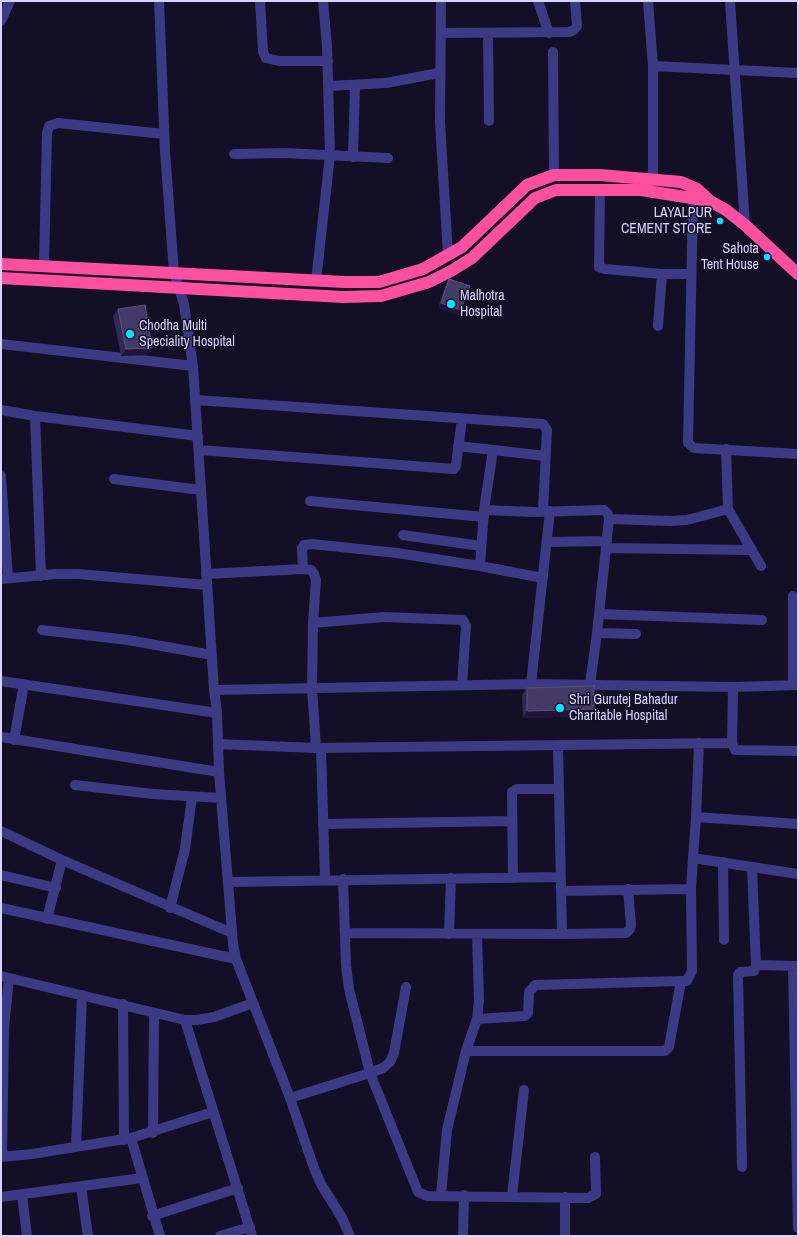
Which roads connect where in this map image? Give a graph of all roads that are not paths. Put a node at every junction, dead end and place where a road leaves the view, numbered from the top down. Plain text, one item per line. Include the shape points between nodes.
1 (10, 1) edge
2 (158, 1) edge
3 (260, 1) edge
4 (323, 1) edge
5 (441, 1) edge
6 (538, 1) edge
7 (575, 1) edge
8 (648, 1) edge
9 (730, 1) edge
10 (1, 21) edge
11 (441, 33) junction
12 (549, 33) junction
13 (488, 34) junction
14 (553, 52) dead end
15 (328, 61) junction
16 (653, 66) junction
17 (734, 69) junction
18 (439, 73) junction
19 (798, 73) edge
20 (355, 85) junction
21 (328, 86) junction
22 (489, 121) dead end
23 (164, 134) junction
24 (234, 154) dead end
25 (330, 155) junction
26 (353, 157) junction
27 (388, 158) dead end
28 (554, 175) junction
29 (653, 179) junction
30 (600, 190) junction
31 (693, 199) junction
32 (710, 201) junction
33 (745, 225) junction
34 (448, 255) junction
35 (1, 264) edge
36 (44, 265) junction
37 (174, 273) junction
38 (662, 274) junction
39 (691, 274) junction
40 (798, 274) edge
41 (1, 278) edge
42 (316, 281) junction
43 (180, 289) junction
44 (658, 326) dead end
45 (1, 344) edge
46 (194, 366) junction
47 (196, 400) junction
48 (1, 410) edge
49 (35, 416) junction
50 (462, 419) junction
51 (198, 436) junction
52 (458, 446) junction
53 (726, 449) junction
54 (199, 450) junction
55 (493, 450) junction
56 (798, 454) edge
57 (546, 456) junction
58 (1, 476) edge
59 (114, 479) dead end
60 (201, 490) junction
61 (310, 501) dead end
62 (2, 509) edge
63 (728, 509) junction
64 (547, 511) junction
65 (484, 513) junction
66 (609, 519) junction
67 (402, 536) dead end
68 (547, 542) junction
69 (607, 545) junction
70 (481, 546) junction
71 (752, 550) junction
72 (480, 566) junction
73 (761, 566) dead end
74 (303, 568) junction
75 (206, 574) junction
76 (41, 576) junction
77 (4, 578) edge
78 (542, 578) junction
79 (207, 585) junction
80 (793, 596) dead end
81 (599, 614) junction
82 (762, 620) dead end
83 (313, 622) junction
84 (42, 630) dead end
85 (597, 633) junction
86 (636, 634) dead end
87 (212, 655) junction
88 (1, 680) edge
89 (24, 684) junction
90 (531, 684) junction
91 (590, 684) junction
92 (462, 685) junction
93 (796, 685) edge
94 (312, 687) junction
95 (733, 687) junction
96 (214, 690) junction
97 (217, 713) junction
98 (1, 737) edge
99 (14, 740) junction
100 (732, 742) junction
101 (699, 743) junction
102 (218, 744) junction
103 (558, 745) junction
104 (319, 748) junction
105 (798, 750) edge
106 (219, 772) junction
107 (75, 784) dead end
108 (559, 789) junction
109 (192, 796) junction
110 (221, 798) junction
111 (696, 818) junction
112 (512, 821) junction
113 (324, 824) junction
114 (798, 824) edge
115 (1, 831) edge
116 (693, 858) junction
117 (62, 860) junction
118 (723, 862) junction
119 (752, 868) junction
120 (798, 874) edge
121 (1, 875) edge
122 (450, 878) junction
123 (513, 878) junction
124 (561, 878) junction
125 (343, 879) junction
126 (325, 880) junction
127 (228, 882) junction
128 (56, 888) junction
129 (628, 889) junction
130 (691, 889) junction
131 (561, 891) junction
132 (1, 908) edge
133 (170, 908) junction
134 (47, 918) junction
135 (232, 933) junction
136 (345, 933) junction
137 (449, 934) junction
138 (477, 934) junction
139 (562, 934) junction
140 (724, 940) dead end
141 (236, 959) junction
142 (756, 966) junction
143 (796, 966) edge
144 (5, 977) edge
145 (681, 981) junction
146 (406, 987) dead end
147 (82, 995) junction
148 (253, 1003) junction
149 (123, 1004) junction
150 (154, 1013) junction
151 (477, 1019) junction
152 (185, 1020) junction
153 (2, 1028) edge
154 (466, 1051) junction
155 (370, 1073) junction
156 (524, 1090) dead end
157 (290, 1098) junction
158 (213, 1112) junction
159 (153, 1133) junction
160 (127, 1139) junction
161 (76, 1147) junction
162 (595, 1156) dead end
163 (1, 1157) edge
164 (742, 1167) dead end
165 (142, 1178) junction
166 (81, 1187) junction
167 (238, 1188) junction
168 (22, 1195) junction
169 (441, 1195) junction
170 (464, 1195) junction
171 (512, 1196) junction
172 (1, 1197) edge
173 (565, 1197) junction
174 (152, 1216) junction
175 (798, 1228) edge
176 (251, 1231) edge
177 (27, 1236) edge
178 (88, 1236) edge
179 (160, 1236) edge
180 (220, 1236) edge
181 (350, 1236) edge
182 (463, 1236) edge
183 (565, 1236) edge

1 - 10 street
2 - 23 street
3 - 15 street via 262,52 266,58 280,62
4 - 15 street
5 - 11 street
6 - 12 street
7 - 12 street via 577,22 574,30
8 - 16 street
9 - 17 street
11 - 13 street
11 - 18 street
12 - 13 street
13 - 22 street
14 - 28 street
15 - 21 street
16 - 17 street
16 - 29 street
17 - 19 street
17 - 33 street
18 - 20 street via 396,82
18 - 34 street
20 - 21 street
20 - 26 street
21 - 25 street
23 - 36 street via 58,123 50,126 47,133
23 - 37 street
24 - 25 street
25 - 26 street
25 - 42 street
26 - 27 street
28 - 29 highway
28 - 34 highway via 527,185 462,246
29 - 32 highway via 681,182 697,189
30 - 31 highway via 641,190
30 - 38 street via 599,267
30 - 43 highway via 556,190 535,198 472,258 429,282 381,296 343,297
31 - 32 highway
31 - 39 street
32 - 33 highway
33 - 40 highway
34 - 42 highway via 423,269 379,282
35 - 36 highway
36 - 37 highway
37 - 42 highway
37 - 43 street
38 - 39 street
38 - 44 street
39 - 53 street via 688,443 694,448
41 - 43 highway
43 - 46 street
45 - 46 street
46 - 47 street
47 - 50 street
47 - 51 street
48 - 49 street
49 - 51 street
49 - 76 street
50 - 52 street
50 - 57 street via 543,424 547,430
51 - 54 street
52 - 54 street via 456,466 449,469
52 - 55 street
53 - 56 street
53 - 63 street
54 - 60 street
55 - 57 street
55 - 65 street
57 - 64 street
58 - 62 street
59 - 60 street
60 - 75 street
61 - 65 street
62 - 77 street
63 - 66 street via 678,521
63 - 71 street
64 - 65 street
64 - 66 street via 604,510
64 - 68 street
65 - 70 street
66 - 69 street
67 - 70 street
68 - 69 street
68 - 78 street
69 - 71 street
69 - 81 street
70 - 72 street
71 - 73 street
72 - 74 street via 397,553 312,544 304,545 302,548
72 - 78 street
74 - 75 street
74 - 83 street via 311,570 316,580
75 - 79 street
76 - 77 street
76 - 79 street via 78,574
78 - 90 street
79 - 87 street
80 - 93 street
81 - 82 street
81 - 85 street
83 - 92 street via 384,617 463,620 466,626
83 - 94 street
84 - 87 street via 128,640
85 - 86 street
85 - 91 street
87 - 96 street
88 - 89 street
89 - 97 street
89 - 99 street
90 - 91 street
90 - 92 street
91 - 95 street
92 - 94 street
93 - 95 street
94 - 96 street
94 - 104 street
95 - 100 street
96 - 97 street
97 - 102 street
98 - 99 street
99 - 106 street
100 - 101 street
100 - 105 street via 735,750 739,751
101 - 103 street
101 - 111 street
102 - 104 street
102 - 106 street
103 - 104 street
103 - 108 street
104 - 113 street
106 - 110 street
107 - 109 street
108 - 112 street via 514,790
108 - 124 street
109 - 110 street
109 - 133 street via 185,849
110 - 127 street
111 - 114 street
111 - 116 street
112 - 113 street
112 - 123 street
113 - 126 street
115 - 117 street
116 - 118 street
116 - 130 street
117 - 128 street
117 - 133 street
118 - 119 street
118 - 140 street
119 - 120 street
119 - 142 street
121 - 128 street
122 - 123 street
122 - 125 street
122 - 137 street
123 - 124 street
124 - 131 street
125 - 126 street
125 - 136 street
126 - 127 street
127 - 135 street
128 - 134 street
129 - 130 street
129 - 131 street
129 - 139 street via 631,925 628,931
130 - 145 street via 692,971 687,981
131 - 139 street
132 - 134 street
133 - 135 street
134 - 141 street
135 - 141 street
136 - 137 street
136 - 155 street via 347,978
137 - 138 street
138 - 139 street
138 - 151 street
141 - 148 street
142 - 143 street
142 - 164 street via 754,971 740,972 738,975
143 - 175 street
144 - 147 street
144 - 153 street
145 - 151 street via 536,985 529,992 528,1013 525,1016
145 - 154 street via 669,1046 665,1051
146 - 155 street via 394,1053 390,1062 383,1068
147 - 149 street
147 - 161 street
148 - 152 street via 214,1017
148 - 157 street
149 - 150 street
149 - 160 street
150 - 152 street
150 - 159 street
151 - 154 street
152 - 158 street
153 - 163 street
154 - 169 street via 446,1130
155 - 157 street
155 - 169 street via 418,1192 422,1195
156 - 171 street
157 - 181 street via 320,1184 342,1218
158 - 159 street
158 - 167 street
159 - 160 street
160 - 161 street
160 - 165 street
161 - 163 street
162 - 173 street via 596,1194 588,1198
165 - 166 street
165 - 174 street
166 - 168 street
166 - 178 street
167 - 174 street
167 - 176 street
168 - 172 street
168 - 177 street
169 - 170 street
170 - 171 street
170 - 182 street
171 - 173 street
173 - 183 street
174 - 179 street
176 - 180 street

